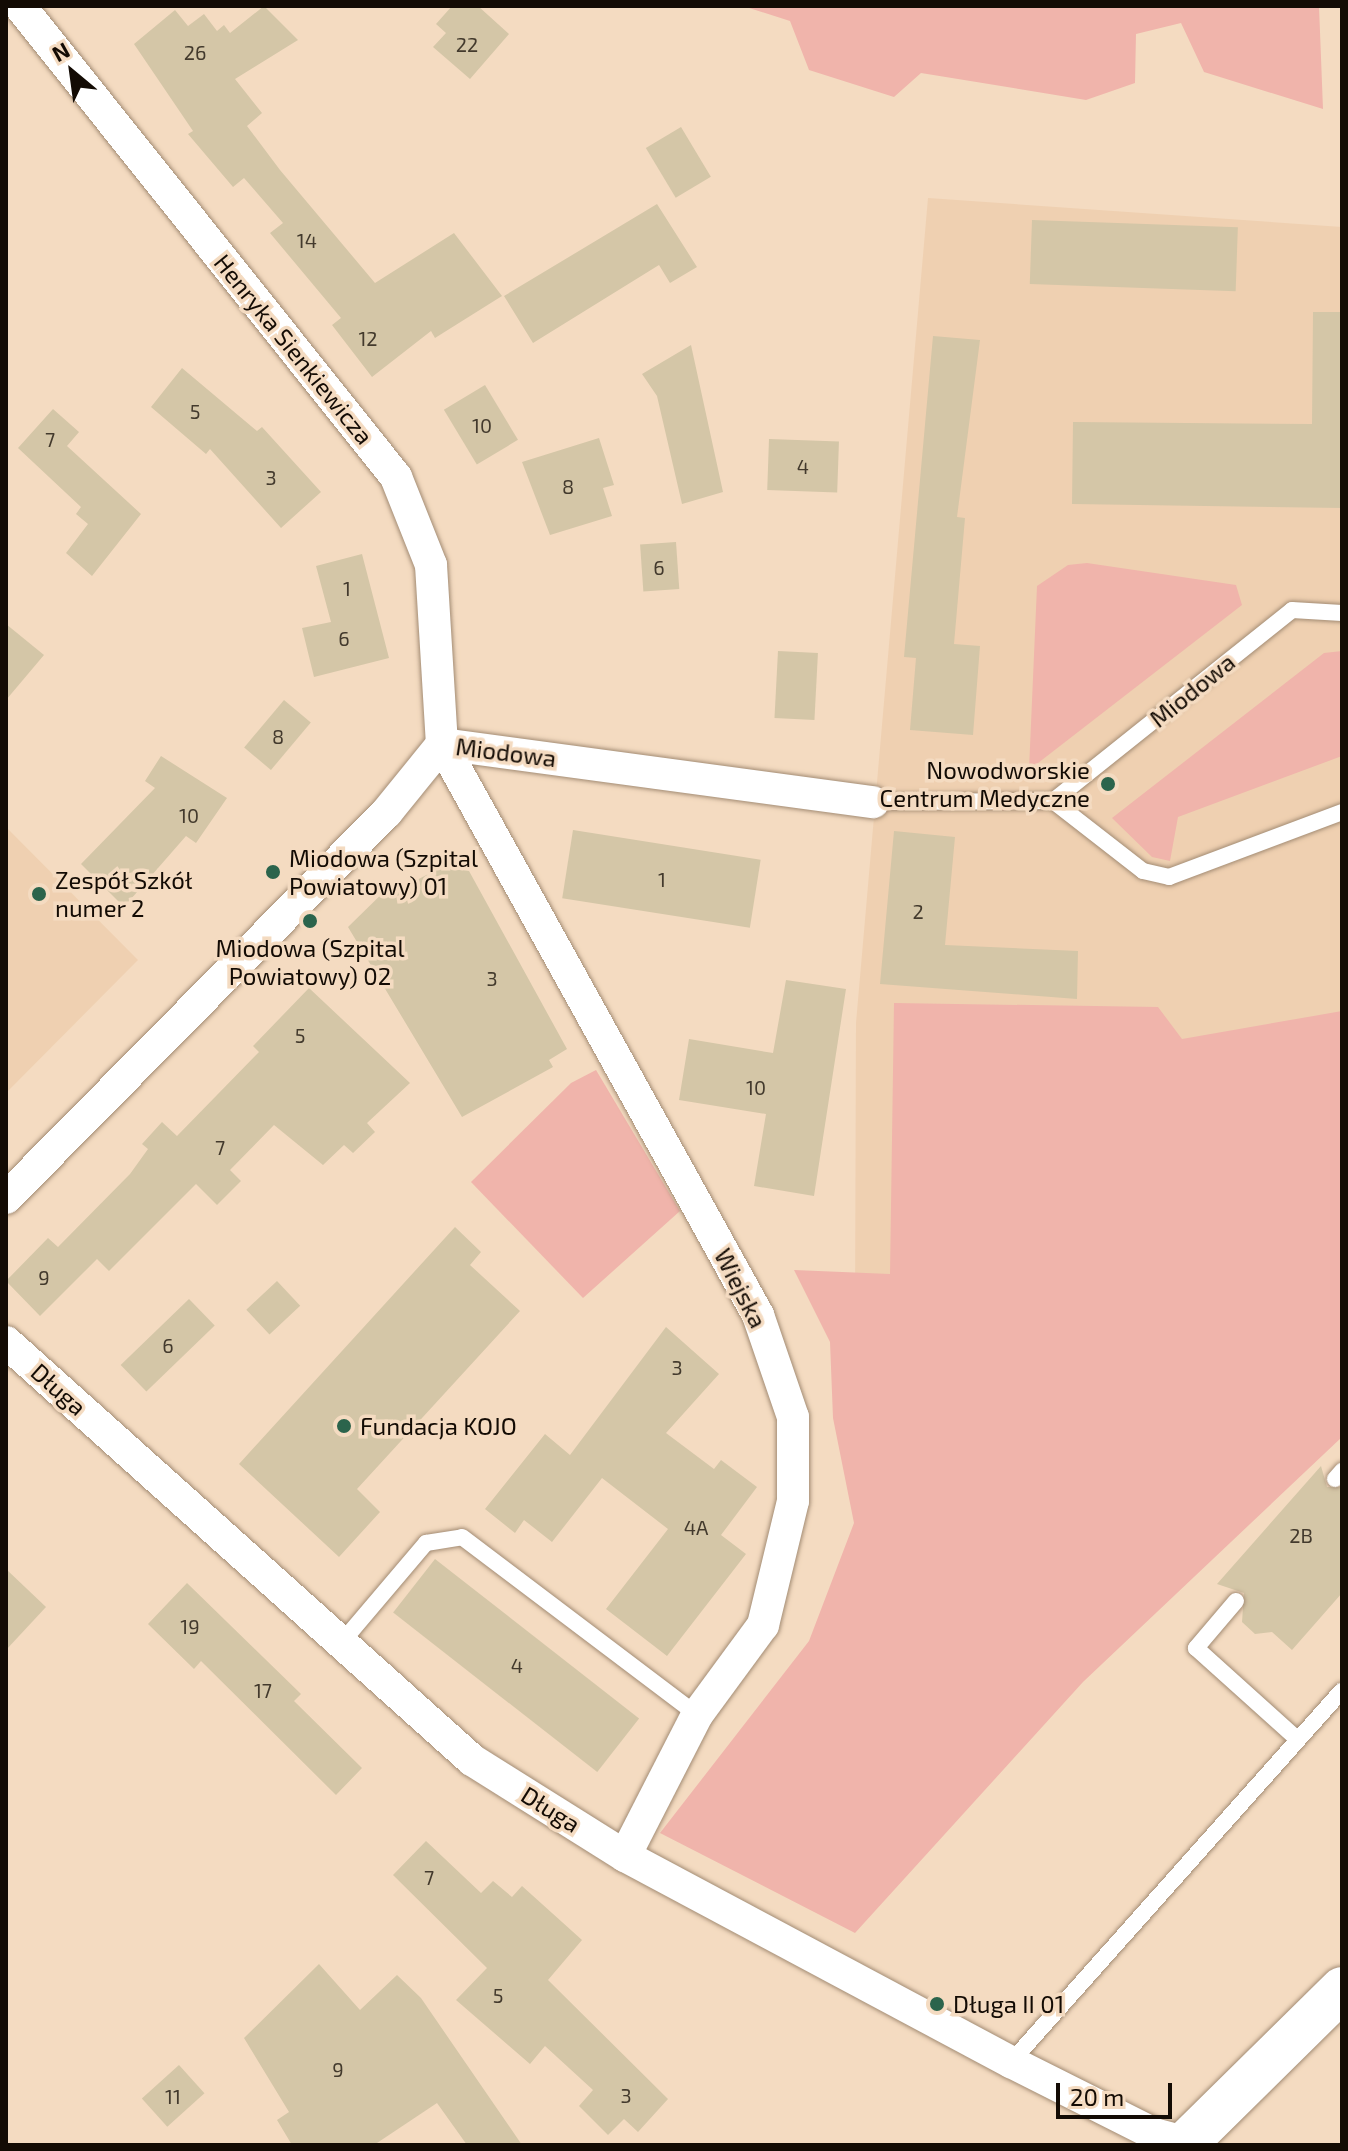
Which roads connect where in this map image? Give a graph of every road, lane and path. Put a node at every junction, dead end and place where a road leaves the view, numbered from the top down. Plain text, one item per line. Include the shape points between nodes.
1 (20, 6) edge
2 (1342, 613) edge
3 (442, 744) junction
4 (1053, 801) junction
5 (873, 802) joint
6 (1342, 812) edge
7 (6, 1198) edge
8 (6, 1342) edge
9 (1236, 1601) dead end
10 (342, 1642) junction
11 (1342, 1691) edge
12 (697, 1715) junction
13 (1298, 1740) junction
14 (625, 1856) junction
15 (1342, 1989) edge
16 (1011, 2062) junction
17 (1189, 2144) edge

1 - 3 street, Henryka Sienkiewicza via 396,477 431,565
2 - 4 lane, Miodowa via 1292,610
3 - 5 street, Miodowa
3 - 7 street, Miodowa via 387,812
3 - 12 street, Wiejska via 758,1315 793,1417 793,1501 763,1625
4 - 5 lane, Miodowa
4 - 6 lane via 1143,871 1169,877
8 - 10 street, Długa
9 - 13 lane via 1196,1648
10 - 12 lane via 426,1543 462,1537
10 - 14 street, Długa via 472,1760
11 - 13 lane
12 - 14 street, Wiejska
13 - 16 lane
14 - 16 street, Długa
15 - 17 main road
16 - 17 street, Długa via 1154,2134

